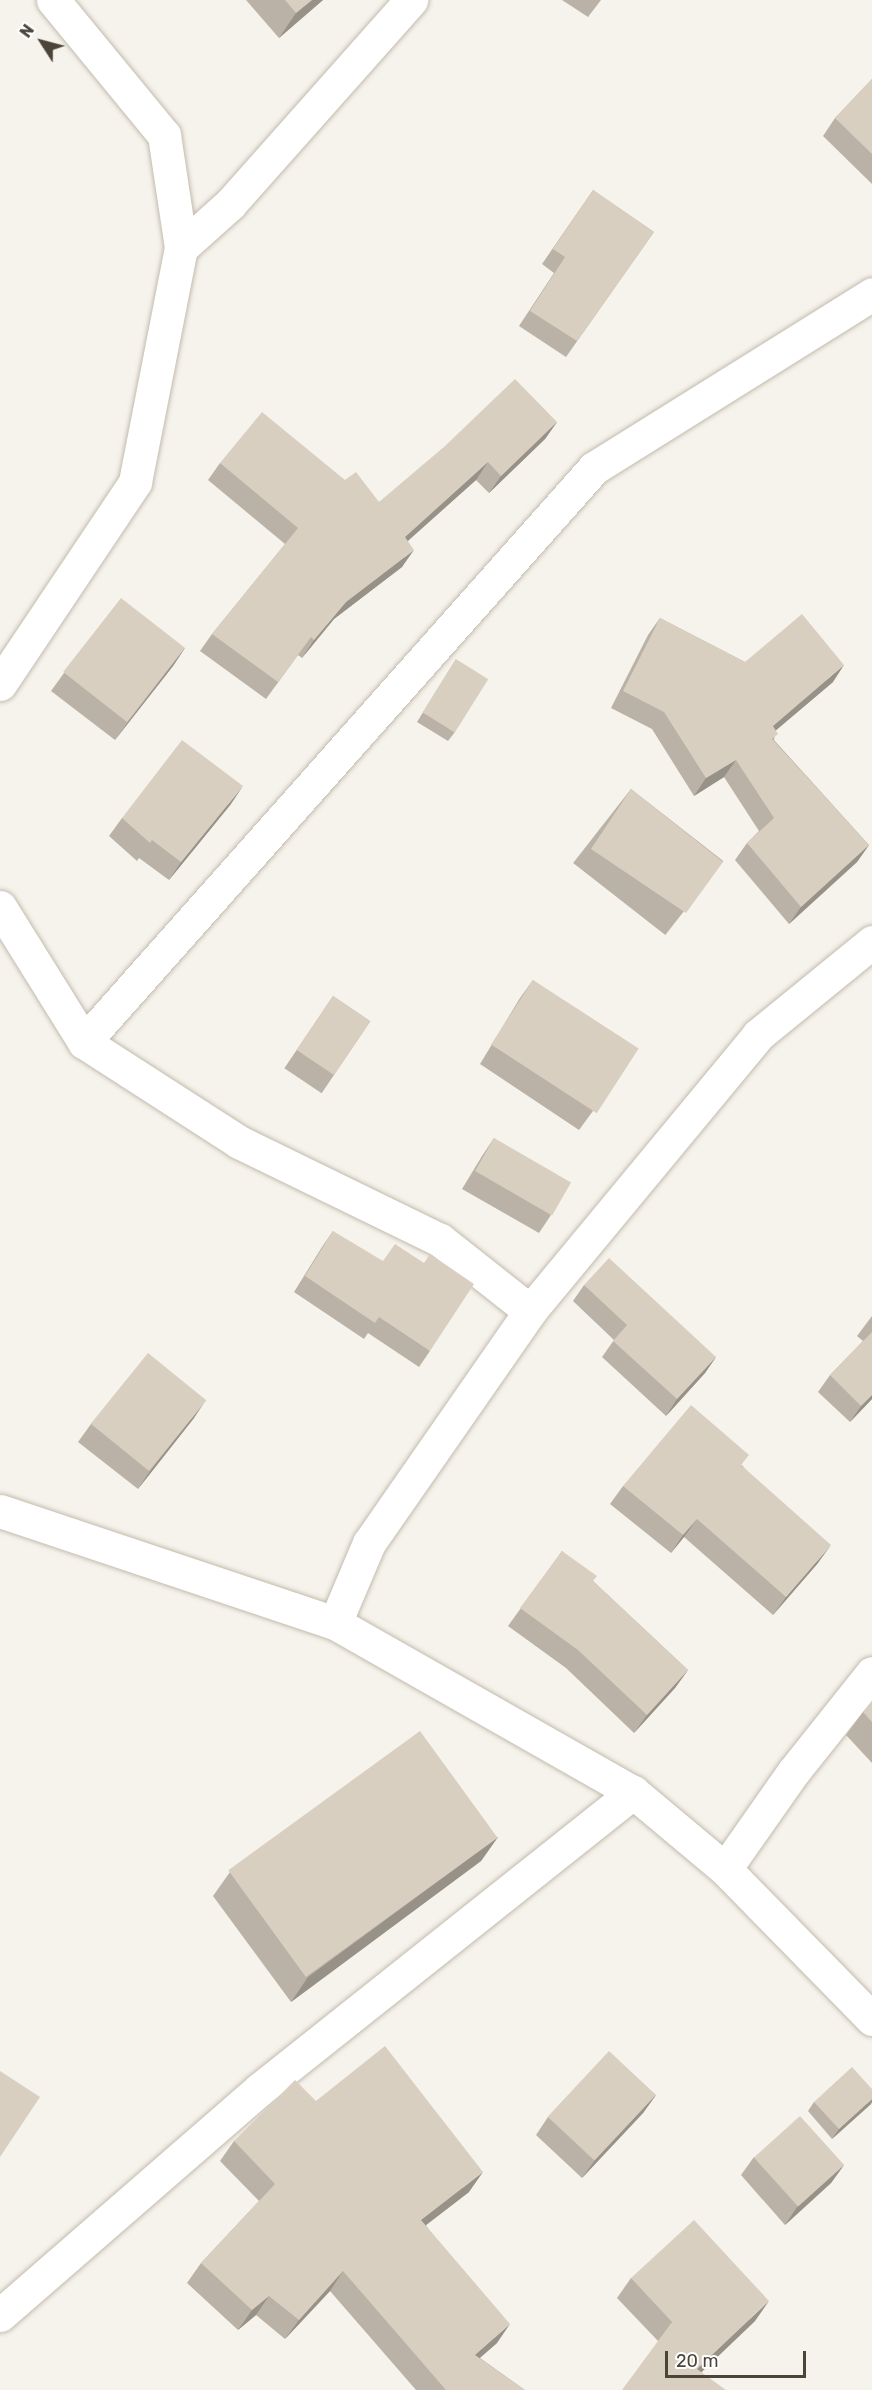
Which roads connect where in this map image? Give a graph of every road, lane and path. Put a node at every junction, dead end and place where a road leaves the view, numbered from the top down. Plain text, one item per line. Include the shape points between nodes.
1 (53, 0) edge
2 (411, 0) edge
3 (181, 248) junction
4 (872, 294) edge
5 (0, 684) edge
6 (0, 907) edge
7 (872, 942) edge
8 (84, 1042) junction
9 (530, 1311) junction
10 (0, 1511) edge
11 (335, 1623) junction
12 (872, 1673) edge
13 (633, 1792) junction
14 (725, 1869) junction
15 (872, 2019) edge
16 (0, 2315) edge

1 - 3 street via 164,135
2 - 3 street via 230,204
3 - 5 street via 135,483
4 - 8 street via 594,468
6 - 8 street
7 - 9 street via 759,1035
8 - 9 street via 239,1142 440,1240
9 - 11 street via 369,1543
10 - 11 street
11 - 13 street
12 - 14 street via 794,1771
13 - 14 street
13 - 16 street via 260,2089
14 - 15 street

